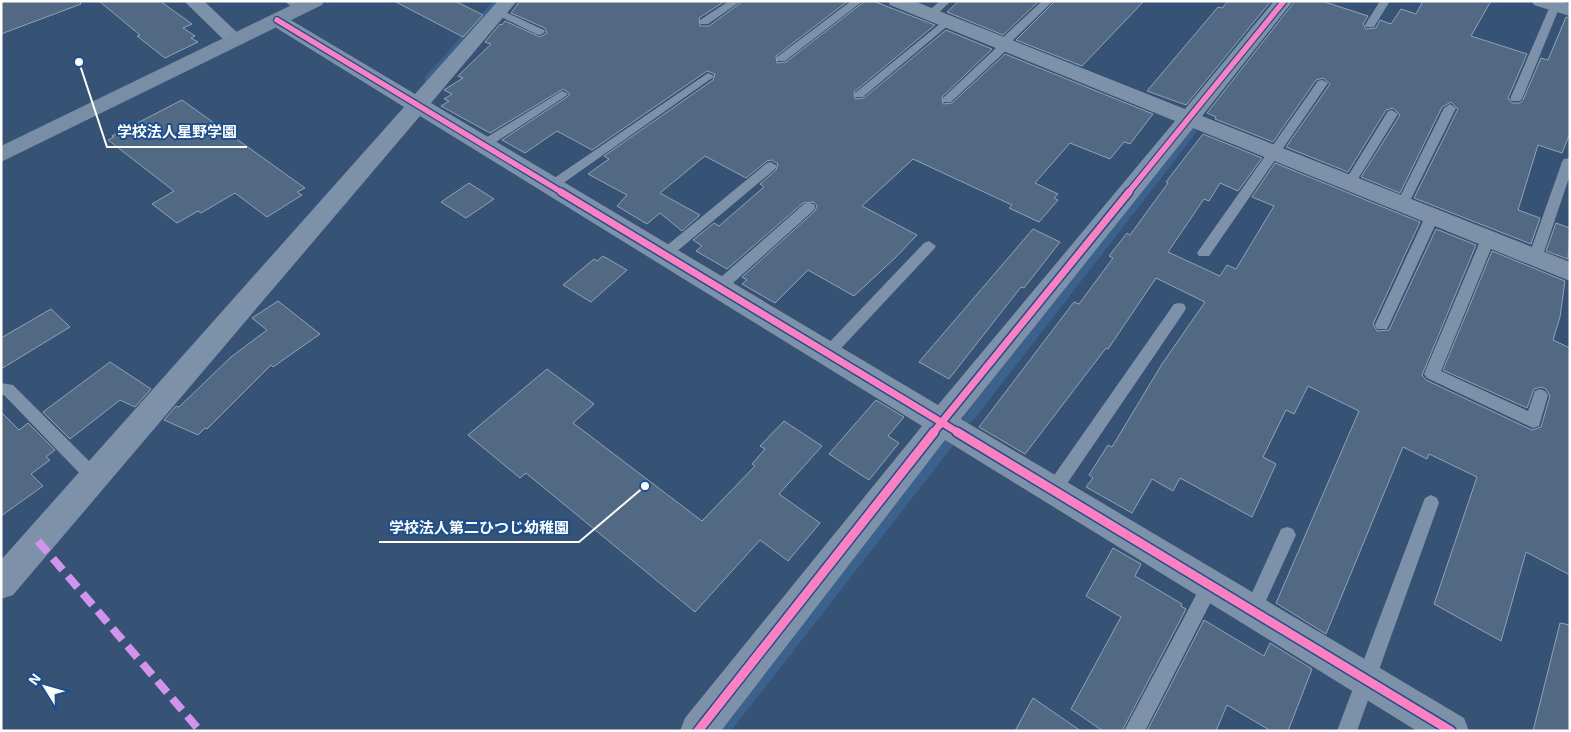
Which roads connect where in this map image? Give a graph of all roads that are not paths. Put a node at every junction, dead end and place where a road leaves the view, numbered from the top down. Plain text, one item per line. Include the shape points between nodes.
1 (193, 1) edge
2 (736, 1) edge
3 (858, 1) edge
4 (897, 1) edge
5 (1048, 1) edge
6 (1284, 1) edge
7 (1385, 1) edge
8 (301, 4) edge
9 (1555, 6) edge
10 (503, 7) edge
11 (941, 12) edge
12 (276, 20) junction
13 (704, 22) dead end
14 (1370, 25) dead end
15 (540, 32) dead end
16 (235, 40) junction
17 (1004, 44) junction
18 (781, 59) dead end
19 (708, 76) dead end
20 (1322, 83) dead end
21 (562, 94) dead end
22 (859, 95) dead end
23 (1516, 99) dead end
24 (947, 100) dead end
25 (412, 102) junction
26 (1450, 108) dead end
27 (1392, 114) dead end
28 (1189, 119) junction
29 (483, 145) junction
30 (1274, 154) junction
31 (1, 155) edge
32 (1568, 162) dead end
33 (771, 166) dead end
34 (1350, 184) junction
35 (551, 186) junction
36 (1402, 205) junction
37 (810, 207) dead end
38 (1432, 217) junction
39 (1488, 240) junction
40 (930, 246) dead end
41 (1204, 253) dead end
42 (664, 255) junction
43 (1535, 258) junction
44 (1570, 272) edge
45 (718, 288) junction
46 (1179, 308) dead end
47 (1382, 325) dead end
48 (827, 354) junction
49 (1, 389) edge
50 (1540, 395) dead end
51 (942, 422) junction
52 (94, 477) junction
53 (1054, 489) junction
54 (1431, 503) dead end
55 (1287, 536) dead end
56 (1, 584) edge
57 (1211, 584) junction
58 (1253, 610) junction
59 (1366, 681) junction
60 (698, 731) edge
61 (1134, 731) edge
62 (1347, 731) edge
63 (1451, 731) edge

1 - 16 street
2 - 13 lane
3 - 18 lane
4 - 11 street
5 - 17 lane
6 - 28 street
7 - 14 lane
8 - 12 street
9 - 23 lane
10 - 15 lane
10 - 25 street
11 - 17 street
11 - 22 lane
12 - 16 street
12 - 25 street
16 - 31 street
17 - 24 lane
17 - 28 street
19 - 35 lane
20 - 30 lane
21 - 29 lane
25 - 29 street
25 - 52 street
26 - 36 lane
27 - 34 lane
28 - 30 street
28 - 51 street
29 - 35 street
30 - 34 street
30 - 41 lane
32 - 43 lane
33 - 42 lane
34 - 36 street
35 - 42 street
36 - 38 street
37 - 45 lane
38 - 39 street
38 - 47 lane
39 - 43 street
39 - 50 lane via 1432,374 1533,421
40 - 48 lane
42 - 45 street
43 - 44 street
45 - 48 street
46 - 53 lane
48 - 51 street
49 - 52 lane via 8,389
51 - 53 street
51 - 60 street
52 - 56 street
53 - 57 street
54 - 59 lane
55 - 58 lane
57 - 58 street
57 - 61 lane
58 - 59 street
59 - 62 lane
59 - 63 street

